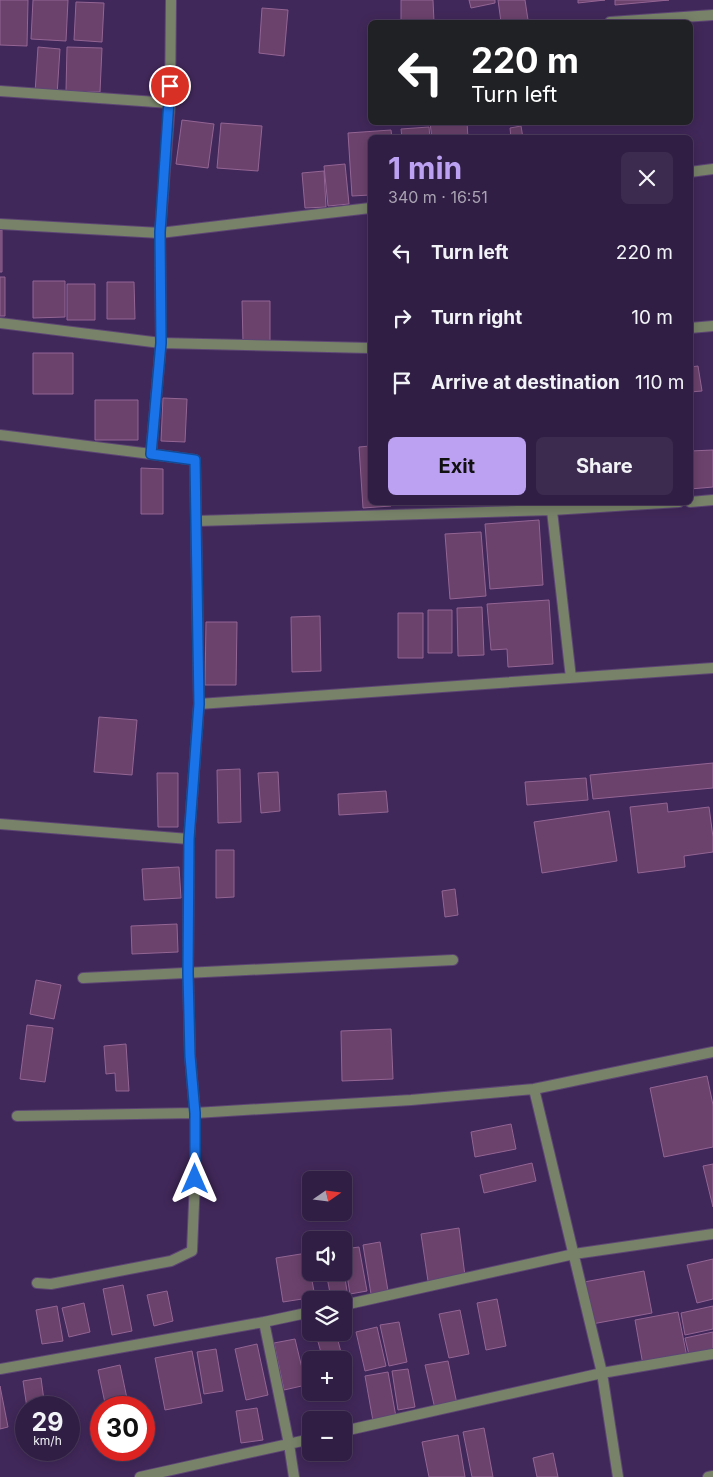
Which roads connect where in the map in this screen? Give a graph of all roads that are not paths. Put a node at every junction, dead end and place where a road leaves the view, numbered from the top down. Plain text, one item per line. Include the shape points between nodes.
1 (171, 0) edge
2 (713, 15) edge
3 (639, 20) edge
4 (0, 91) edge
5 (170, 103) junction
6 (713, 169) edge
7 (693, 172) edge
8 (368, 208) edge
9 (0, 224) edge
10 (160, 232) junction
11 (0, 323) edge
12 (713, 326) edge
13 (693, 328) edge
14 (161, 343) junction
15 (368, 348) edge
16 (0, 435) edge
17 (151, 454) junction
18 (713, 500) edge
19 (693, 502) edge
20 (584, 505) edge
21 (552, 506) edge
22 (196, 521) junction
23 (713, 668) edge
24 (571, 678) junction
25 (199, 704) junction
26 (0, 824) edge
27 (189, 839) junction
28 (453, 960) dead end
29 (188, 973) junction
30 (83, 978) dead end
31 (713, 1052) edge
32 (534, 1089) junction
33 (195, 1113) junction
34 (17, 1116) dead end
35 (713, 1234) edge
36 (574, 1254) junction
37 (37, 1283) dead end
38 (352, 1302) edge
39 (302, 1314) edge
40 (264, 1322) junction
41 (713, 1354) edge
42 (0, 1369) edge
43 (602, 1373) junction
44 (352, 1429) edge
45 (302, 1440) edge
46 (289, 1444) junction
47 (713, 1476) edge
48 (140, 1477) edge
49 (294, 1477) edge
50 (618, 1477) edge
51 (708, 1477) edge

1 - 5 street
2 - 3 street
4 - 5 street
5 - 10 street
6 - 7 street
8 - 10 street
9 - 10 street
10 - 14 street
11 - 14 street
12 - 13 street
14 - 15 street
14 - 17 street
16 - 17 street
17 - 22 street via 195,460
18 - 19 street
20 - 21 street
21 - 22 street
21 - 24 street
22 - 25 street
23 - 24 street
24 - 25 street
25 - 27 street
26 - 27 street
27 - 29 street
28 - 29 street
29 - 30 street
29 - 33 street
31 - 32 street
32 - 33 street
32 - 36 street
33 - 34 street
33 - 37 street via 192,1251 171,1262 50,1284
35 - 36 street
36 - 38 street
36 - 43 street
39 - 40 street
40 - 42 street
40 - 46 street
41 - 43 street
43 - 44 street
43 - 50 street
45 - 46 street
46 - 48 street
46 - 49 street
47 - 51 street

